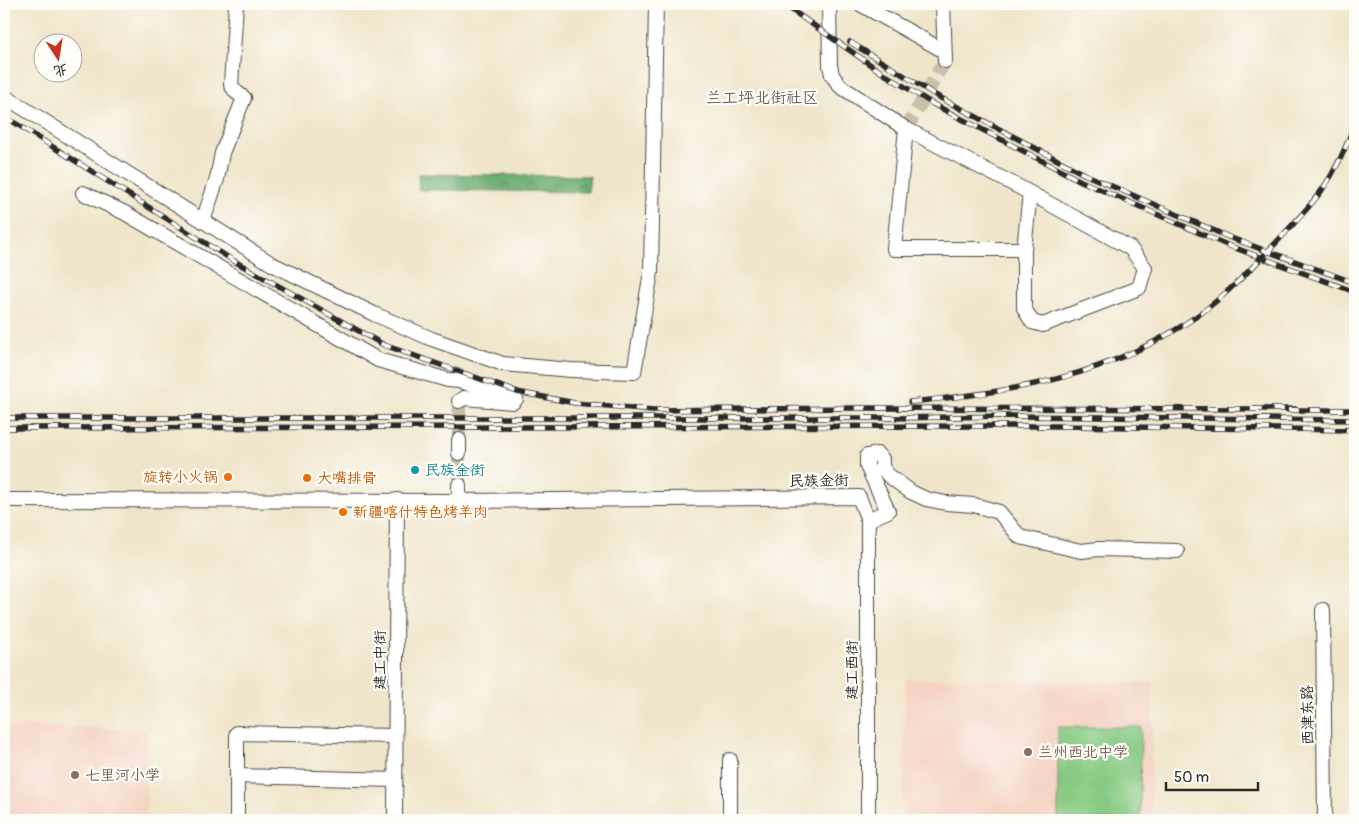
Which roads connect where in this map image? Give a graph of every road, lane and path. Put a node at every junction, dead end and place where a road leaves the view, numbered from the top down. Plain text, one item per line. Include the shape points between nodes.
1 (236, 4) edge
2 (656, 4) edge
3 (828, 4) edge
4 (860, 4) edge
5 (943, 4) edge
6 (4, 96) edge
7 (906, 129) junction
8 (83, 193) dead end
9 (1030, 193) junction
10 (203, 221) junction
11 (1024, 248) junction
12 (459, 401) dead end
13 (459, 485) tunnel mouth
14 (4, 500) edge
15 (397, 500) junction
16 (459, 501) junction
17 (868, 520) junction
18 (1177, 551) dead end
19 (1323, 610) dead end
20 (395, 736) junction
21 (730, 760) dead end
22 (237, 776) junction
23 (395, 780) junction
24 (238, 820) edge
25 (395, 820) edge
26 (730, 820) edge
27 (868, 820) edge
28 (1325, 820) edge

1 - 10 street via 230,85 244,98 222,153
2 - 10 street via 651,272 634,372 503,364 374,314 272,264
3 - 7 street via 832,75 840,86
4 - 5 street via 945,56
6 - 10 street
7 - 9 street
7 - 11 street via 894,249
8 - 12 street via 124,213 378,360 448,380 459,380 516,399 513,402 464,398
9 - 11 street
9 - 11 street via 1130,248 1145,268 1139,288 1043,325 1032,322 1024,308
13 - 16 street
14 - 15 street, 民族金街
15 - 16 street, 民族金街
15 - 20 street, 建工中街
16 - 17 street, 民族金街 via 859,497
17 - 18 street via 888,511 867,466 867,456 877,454 888,475 911,492 926,499 974,505 999,512 1020,538 1081,551
17 - 27 street, 建工西街
19 - 28 street, 西津东路
20 - 22 street via 237,733
20 - 23 street, 建工中街
21 - 26 street
22 - 23 street
22 - 24 street
23 - 25 street, 建工中街

